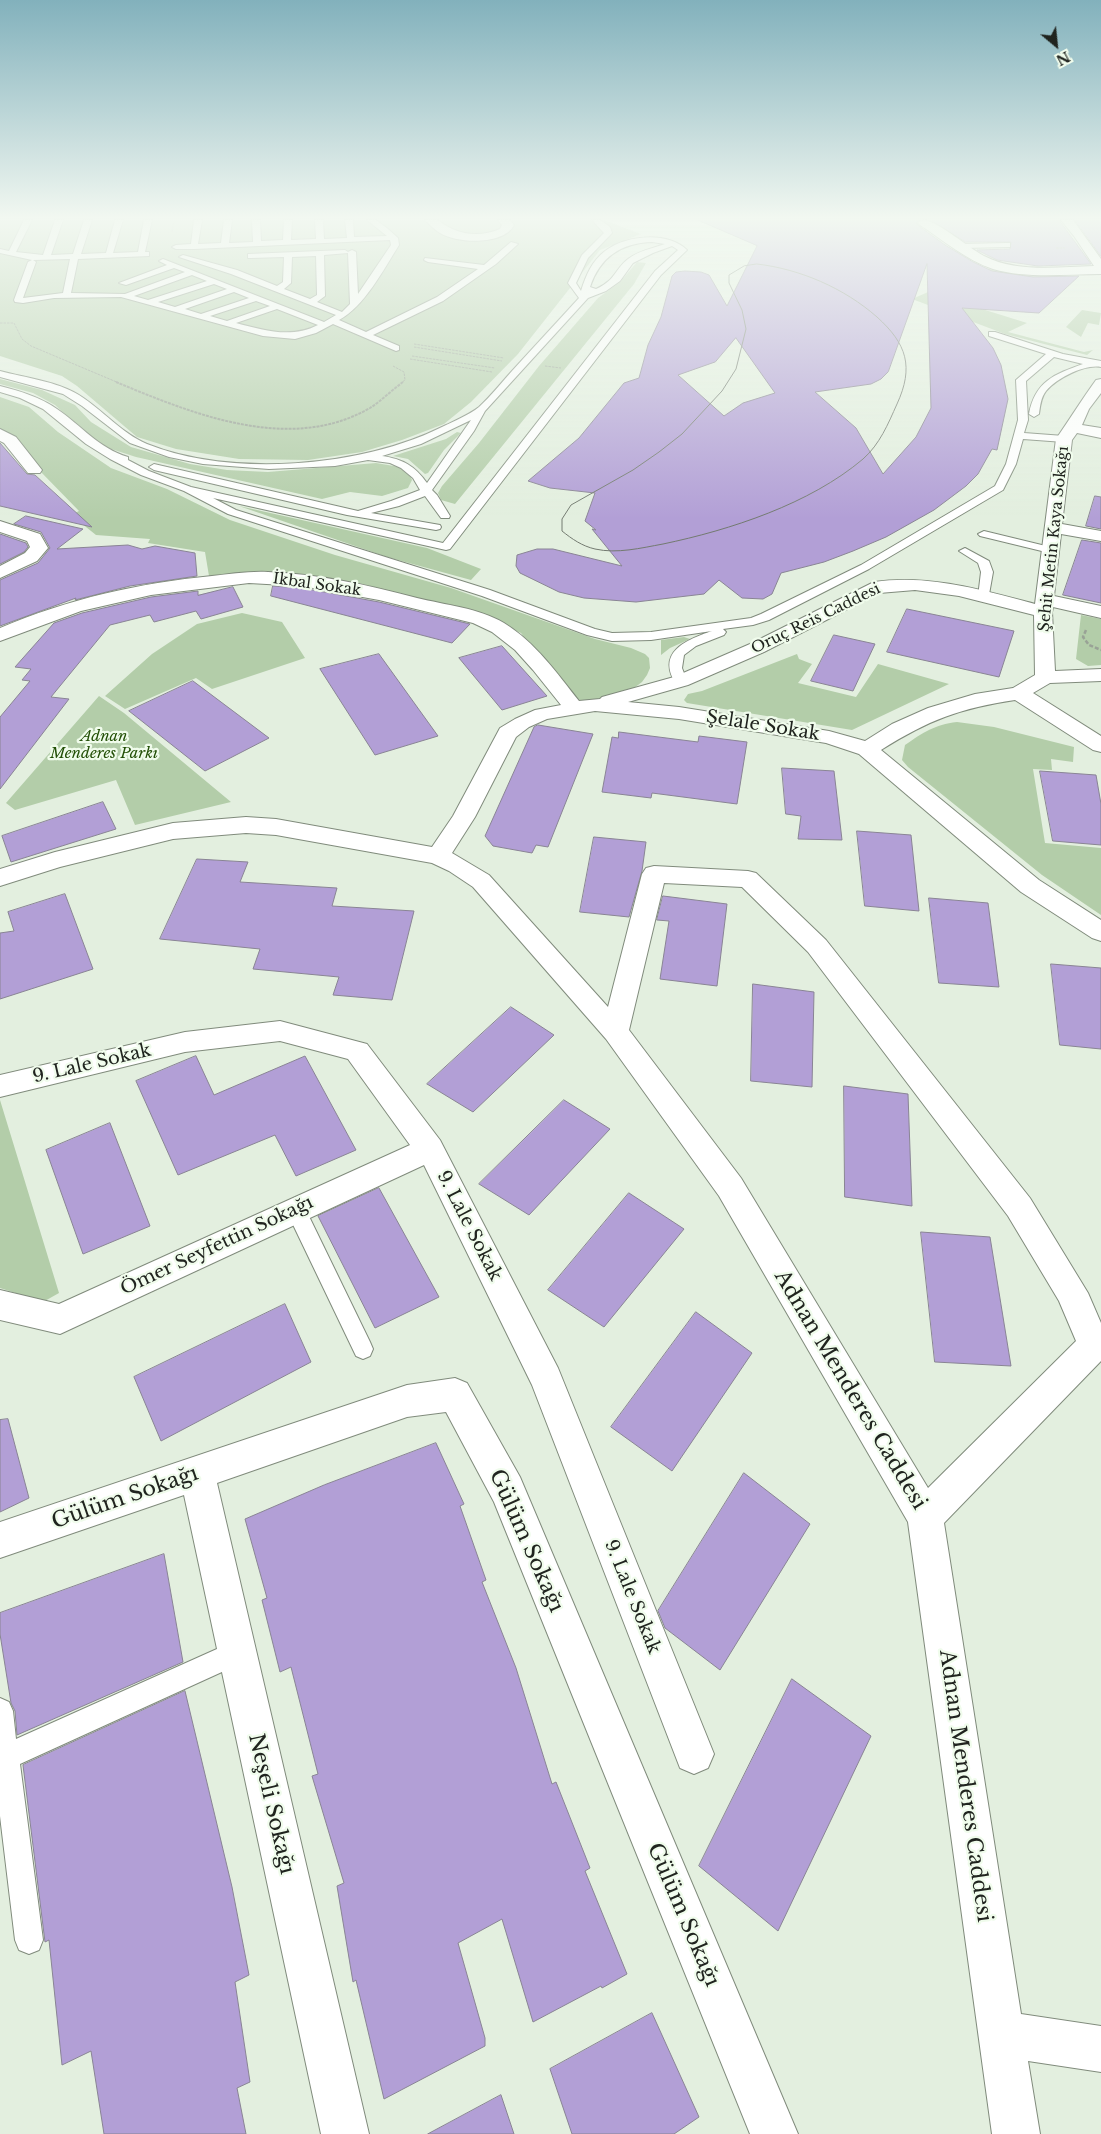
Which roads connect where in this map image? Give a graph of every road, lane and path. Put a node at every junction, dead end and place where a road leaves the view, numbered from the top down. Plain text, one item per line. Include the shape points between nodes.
1 (209, 320) edge
2 (238, 320) edge
3 (286, 320) edge
4 (316, 320) edge
5 (335, 320) edge
6 (399, 320) edge
7 (564, 320) edge
8 (621, 320) edge
9 (0, 323) edge
10 (329, 323) junction
11 (225, 324) junction
12 (255, 331) junction
13 (992, 334) dead end
14 (366, 336) junction
15 (411, 344) dead end
16 (408, 346) dead end
17 (396, 348) dead end
18 (1052, 353) junction
19 (411, 355) dead end
20 (507, 358) dead end
21 (408, 359) dead end
22 (504, 361) dead end
23 (1097, 363) edge
24 (541, 366) dead end
25 (498, 368) dead end
26 (562, 368) dead end
27 (28, 370) dead end
28 (494, 372) dead end
29 (0, 374) edge
30 (1101, 384) edge
31 (0, 389) edge
32 (66, 392) junction
33 (481, 410) junction
34 (1034, 414) dead end
35 (1069, 433) junction
36 (1101, 433) edge
37 (0, 434) edge
38 (1019, 436) junction
39 (114, 457) junction
40 (361, 458) junction
41 (34, 470) dead end
42 (188, 489) junction
43 (426, 491) junction
44 (347, 512) junction
45 (445, 516) dead end
46 (0, 526) edge
47 (436, 527) dead end
48 (1053, 527) junction
49 (984, 534) dead end
50 (1101, 536) edge
51 (1050, 550) junction
52 (965, 551) dead end
53 (0, 573) edge
54 (984, 597) junction
55 (1044, 606) junction
56 (1096, 620) edge
57 (753, 621) junction
58 (0, 634) edge
59 (1101, 650) edge
60 (1101, 675) edge
61 (1045, 677) junction
62 (681, 681) junction
63 (1019, 693) junction
64 (595, 705) junction
65 (572, 707) junction
66 (1101, 745) edge
67 (867, 749) junction
68 (438, 856) junction
69 (0, 878) edge
70 (1101, 932) edge
71 (615, 1032) junction
72 (0, 1086) edge
73 (430, 1149) junction
74 (296, 1210) junction
75 (0, 1305) edge
76 (363, 1348) dead end
77 (197, 1473) junction
78 (925, 1517) junction
79 (0, 1540) edge
80 (237, 1652) junction
81 (0, 1711) edge
82 (694, 1754) dead end
83 (6, 1757) junction
84 (29, 1940) dead end
85 (1002, 2034) junction
86 (1101, 2049) edge
87 (345, 2134) edge
88 (774, 2134) edge
89 (1016, 2134) edge

1 - 11 lane
2 - 11 lane
3 - 12 lane
4 - 10 lane
5 - 10 lane
6 - 14 lane
7 - 33 lane
8 - 42 lane via 446,546
9 - 14 path via 14,323 22,338 33,346 186,410 225,422 287,429 317,428 357,415 405,380 402,370 375,360 361,349 358,341
10 - 12 lane via 295,336
10 - 14 lane
11 - 12 lane
13 - 18 lane
14 - 17 lane
15 - 20 path
16 - 22 path
18 - 23 lane
18 - 38 lane via 1021,380 1023,420
19 - 25 path
21 - 28 path
23 - 34 lane via 1059,377 1045,387 1038,396
24 - 26 path
27 - 32 lane
29 - 32 lane
30 - 35 street, Şehit Metin Kaya Sokağı
31 - 39 lane via 46,407 93,445
32 - 40 lane via 126,436 144,446 179,455 236,465 267,466
33 - 40 lane via 418,442
33 - 43 lane
35 - 36 street
35 - 38 lane
35 - 48 street, Şehit Metin Kaya Sokağı
37 - 41 street via 10,440
38 - 57 lane via 1011,464 999,488 865,568
39 - 42 lane
39 - 44 lane
40 - 43 lane via 383,459 409,466 418,474
42 - 57 lane via 232,512 486,593 612,638 651,636
43 - 44 lane via 390,505
43 - 45 lane
44 - 47 lane
46 - 53 street via 34,538 39,548
48 - 50 street
48 - 51 street, Şehit Metin Kaya Sokağı
49 - 51 lane
51 - 55 street, Şehit Metin Kaya Sokağı
52 - 54 lane via 983,561 987,572
54 - 55 street, Oruç Reis Caddesi
54 - 62 street, Oruç Reis Caddesi via 909,584 874,588 757,648
55 - 56 street, Oruç Reis Caddesi
55 - 61 street, Şehit Metin Kaya Sokağı
56 - 59 path via 1083,637 1089,645
57 - 62 lane via 681,650 674,667
58 - 65 street, İkbal Sokak via 90,601 145,590 275,578 342,586 480,620 501,629 550,678
60 - 61 street
61 - 63 street
62 - 64 street, Oruç Reis Caddesi
63 - 66 street
63 - 67 street via 975,700 935,712
64 - 65 street, Şelale Sokak
64 - 67 street, Şelale Sokak via 767,726 829,737
65 - 68 street, Şelale Sokak via 542,714 507,734 464,817
67 - 70 street, Şelale Sokak via 1030,886
68 - 69 street, Adnan Menderes Caddesi via 276,827 246,825 173,831 55,860
68 - 71 street, Adnan Menderes Caddesi via 458,864 481,881
71 - 78 street, Adnan Menderes Caddesi via 730,1187
71 - 78 street via 654,874 748,879 818,946 1019,1206 1072,1292 1094,1345
72 - 73 street, 9. Lale Sokak via 185,1042 280,1031 357,1051
73 - 74 street, Ömer Seyfettin Sokağı
73 - 82 street, 9. Lale Sokak via 546,1379
74 - 75 street, Ömer Seyfettin Sokağı via 60,1318
74 - 76 lane
77 - 79 street, Gülüm Sokağı
77 - 80 street, Neşeli Sokağı
77 - 88 street, Gülüm Sokağı via 407,1401 455,1394 507,1490
78 - 85 street, Adnan Menderes Caddesi
80 - 83 lane
80 - 87 street, Neşeli Sokağı
81 - 83 lane
83 - 84 lane
85 - 86 street
85 - 89 street, Adnan Menderes Caddesi

